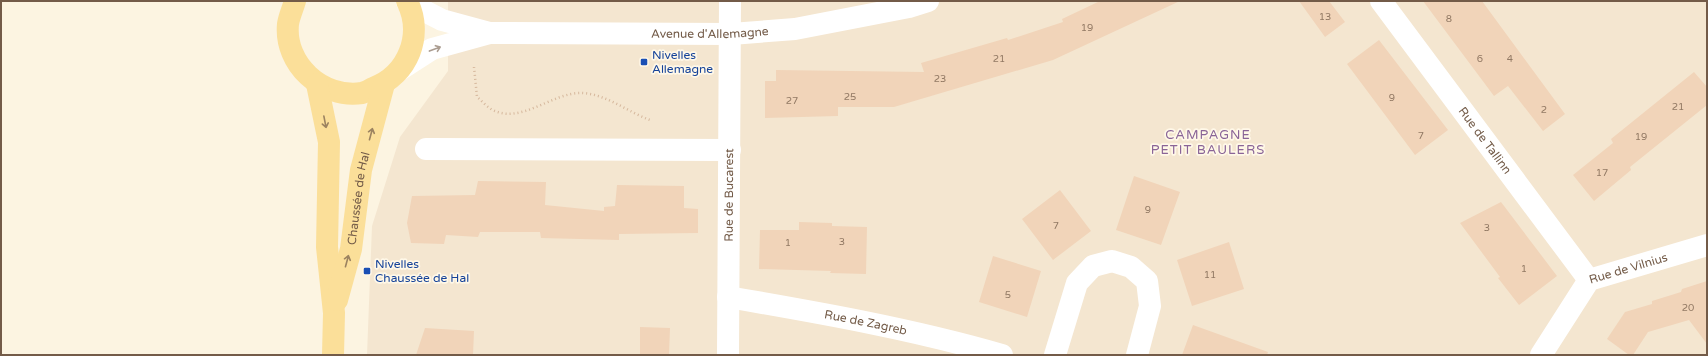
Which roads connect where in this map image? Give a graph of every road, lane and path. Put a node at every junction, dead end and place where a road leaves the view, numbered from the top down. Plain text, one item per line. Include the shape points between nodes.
1 (295, 1) edge
2 (730, 1) edge
3 (928, 1) edge
4 (1381, 1) edge
5 (407, 2) edge
6 (490, 33) junction
7 (731, 34) junction
8 (401, 69) junction
9 (317, 84) junction
10 (384, 84) junction
11 (656, 122) dead end
12 (426, 149) dead end
13 (730, 150) junction
14 (1707, 245) edge
15 (1589, 280) junction
16 (728, 297) junction
17 (334, 313) junction
18 (333, 355) edge
19 (728, 355) edge
20 (1002, 355) edge
21 (1055, 355) edge
22 (1137, 355) edge
23 (1541, 355) edge

1 - 9 main road via 288,24 290,47 300,68
2 - 7 street, Rue de Bucarest
3 - 7 street, Avenue d'Allemagne via 909,7 795,28
4 - 15 street, Rue de Tallinn
5 - 6 street, Avenue d'Allemagne via 442,20
5 - 8 main road via 414,25 412,48
6 - 7 street, Avenue d'Allemagne
8 -> 6 street, Avenue d'Allemagne via 432,49
6 - 11 path via 474,66 477,97 491,109 505,114 534,109 565,95 582,93 599,97
7 - 13 street, Rue de Bucarest
8 - 10 main road
9 - 10 main road via 339,92 362,93
9 -> 17 main road, Chaussée de Hal via 329,142 327,247
17 -> 10 main road, Chaussée de Hal via 350,249 361,170
12 - 13 street
13 - 16 street, Rue de Bucarest
14 - 15 street, Rue de Vilnius
15 - 23 street, Rue de Vilnius
16 - 19 street, Rue de Bucarest
16 - 20 street, Rue de Zagreb via 874,324
17 - 18 main road, Chaussée de Hal
21 - 22 street via 1077,283 1094,266 1112,261 1131,267 1147,281 1150,306

